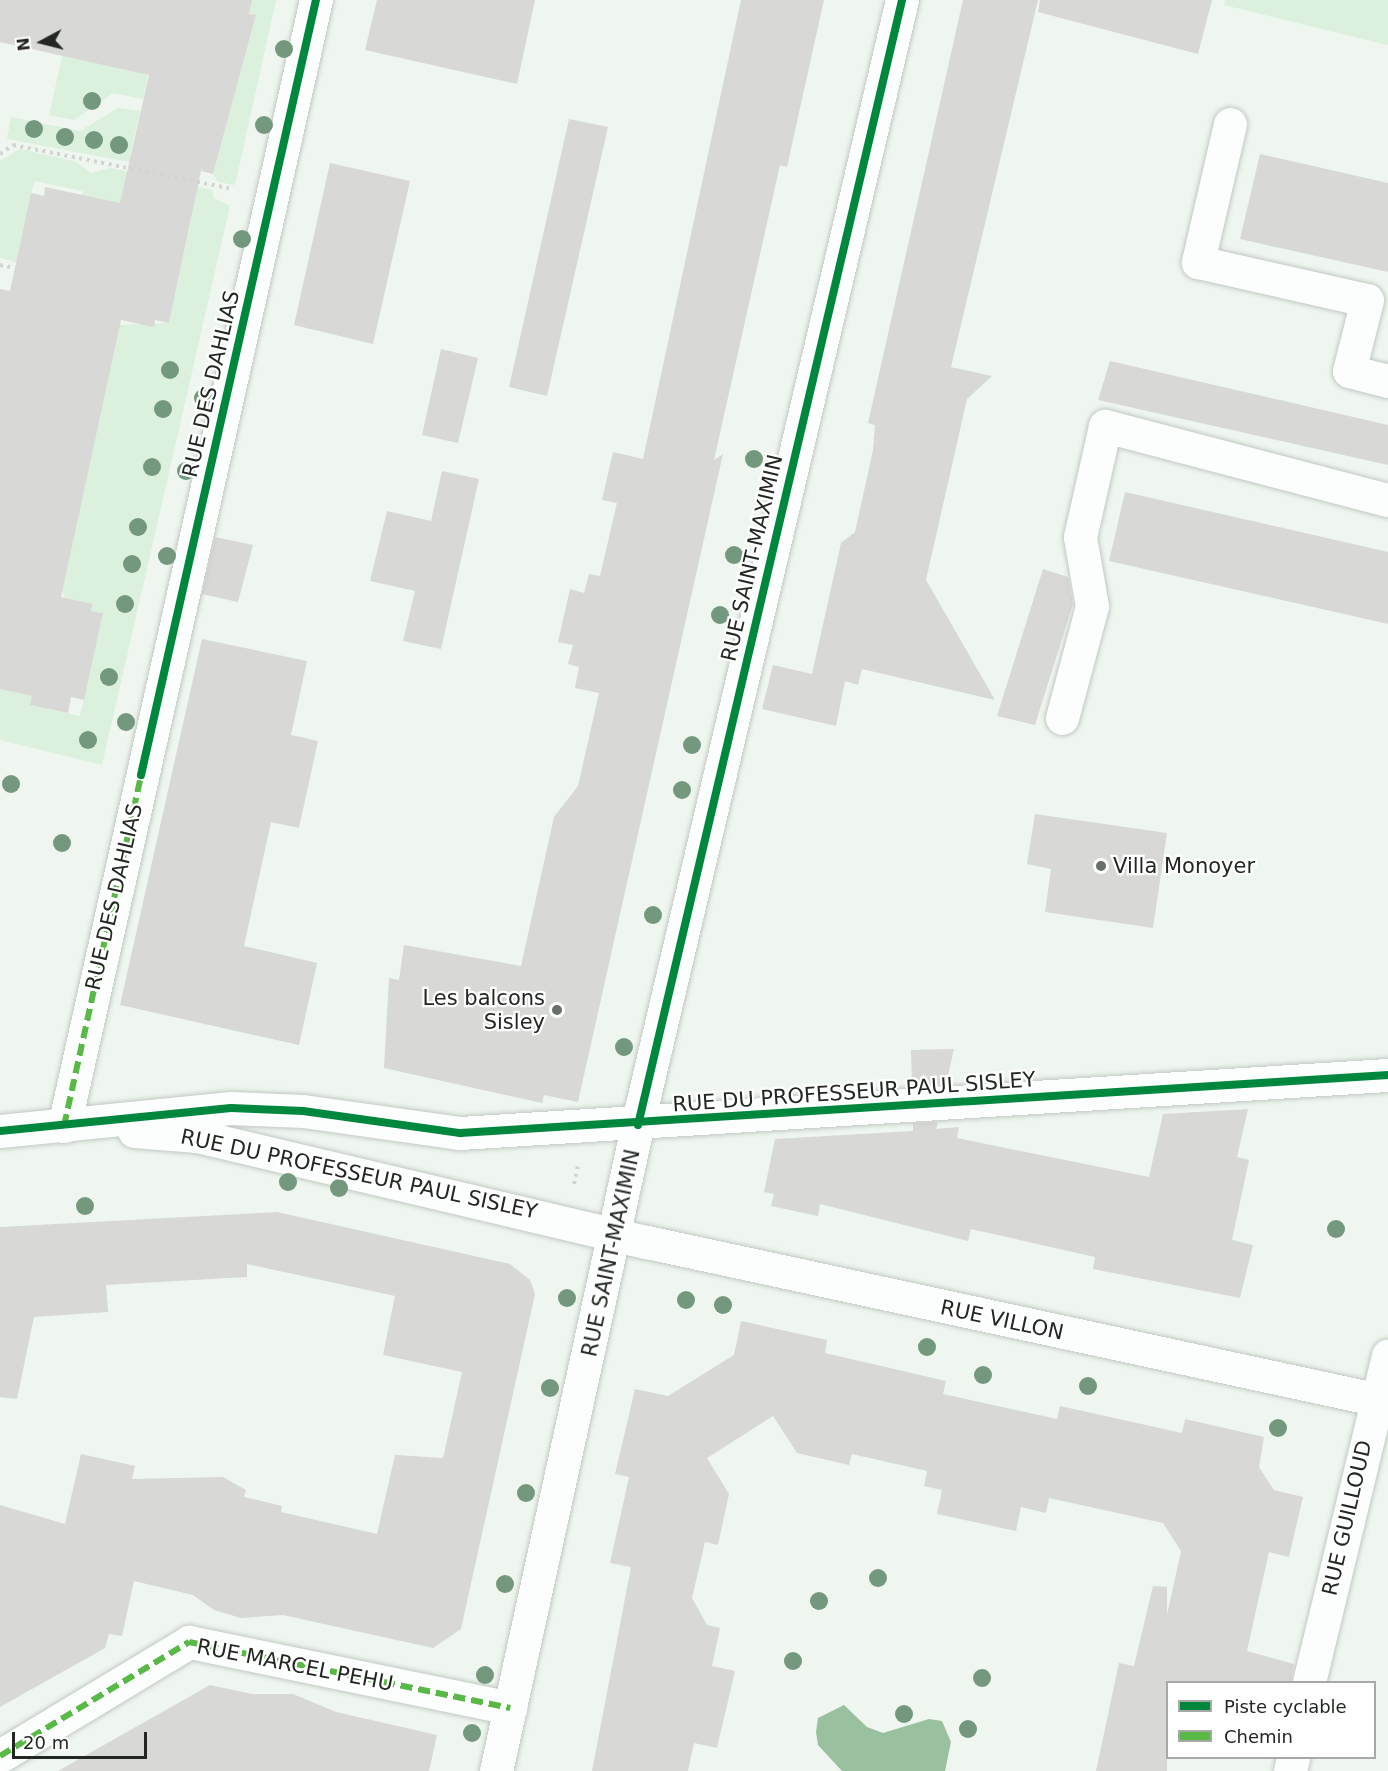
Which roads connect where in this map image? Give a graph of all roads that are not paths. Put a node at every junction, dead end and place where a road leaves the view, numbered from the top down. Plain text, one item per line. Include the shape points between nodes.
1 (316, 0) edge
2 (902, 0) edge
3 (1230, 124) dead end
4 (1377, 302) edge
5 (1388, 381) edge
6 (1388, 500) edge
7 (1062, 718) dead end
8 (1388, 1075) edge
9 (638, 1125) junction
10 (64, 1126) junction
11 (0, 1131) edge
12 (617, 1232) junction
13 (1388, 1355) edge
14 (1383, 1401) edge
15 (1310, 1681) edge
16 (510, 1708) junction
17 (0, 1756) edge
18 (496, 1771) edge

1 - 10 street, RUE DES DAHLIAS
2 - 9 street, RUE SAINT-MAXIMIN
3 - 4 street via 1198,262
4 - 5 street via 1349,371
6 - 7 street via 1105,426 1080,537 1092,606
8 - 9 street, RUE DU PROFESSEUR PAUL SISLEY
9 - 10 street, RUE DU PROFESSEUR PAUL SISLEY via 460,1133 303,1111 231,1108 134,1114
9 - 12 street, RUE SAINT-MAXIMIN
10 - 11 street, RUE DU PROFESSEUR PAUL SISLEY
10 - 12 street, RUE DU PROFESSEUR PAUL SISLEY via 197,1136
12 - 14 street, RUE VILLON via 1312,1389
12 - 16 street, RUE SAINT-MAXIMIN
13 - 14 street, RUE GUILLOUD
14 - 15 street, RUE GUILLOUD via 1364,1437
16 - 17 street, RUE MARCEL PEHU via 189,1642
16 - 18 street, RUE SAINT-MAXIMIN

